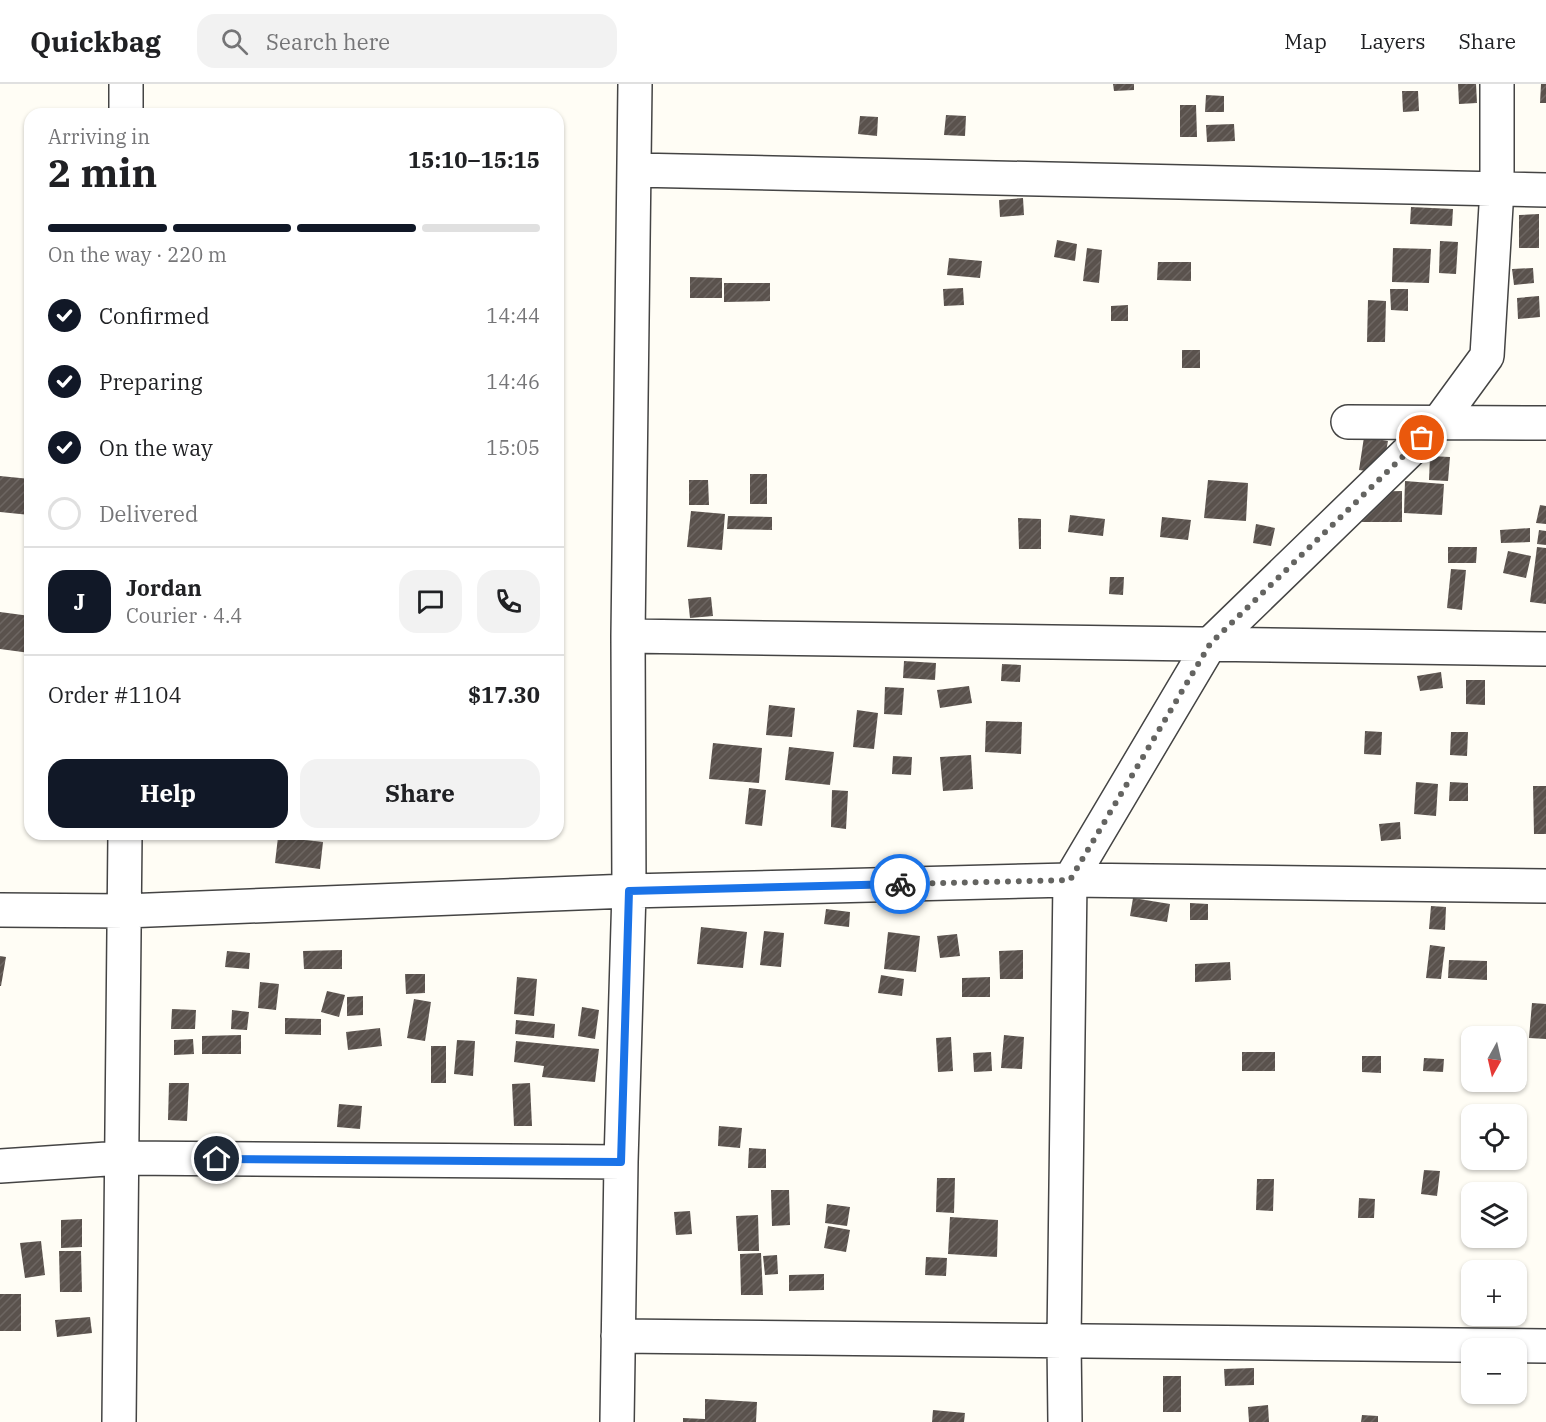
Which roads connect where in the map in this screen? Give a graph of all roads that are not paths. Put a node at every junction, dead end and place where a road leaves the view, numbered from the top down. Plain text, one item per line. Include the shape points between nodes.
1 (126, 84) edge
2 (635, 84) edge
3 (1497, 84) edge
4 (126, 108) edge
5 (634, 170) junction
6 (1497, 189) junction
7 (1546, 190) edge
8 (1348, 422) dead end
9 (1438, 423) junction
10 (1546, 423) edge
11 (628, 636) junction
12 (1210, 644) junction
13 (1546, 649) edge
14 (125, 840) edge
15 (1070, 880) junction
16 (1546, 886) edge
17 (629, 891) junction
18 (0, 910) edge
19 (125, 911) junction
20 (122, 1158) junction
21 (621, 1162) junction
22 (0, 1166) edge
23 (618, 1336) junction
24 (1064, 1341) junction
25 (1546, 1346) edge
26 (118, 1422) edge
27 (617, 1422) edge
28 (1065, 1422) edge

1 - 4 street
2 - 5 street
3 - 6 street
5 - 6 street
5 - 11 street
6 - 7 street
6 - 9 street via 1486,356
8 - 9 street
9 - 10 street
9 - 12 street
11 - 12 street
11 - 17 street
12 - 13 street
12 - 15 street
14 - 19 street
15 - 16 street
15 - 17 street
15 - 24 street
17 - 19 street
17 - 21 street
18 - 19 street
19 - 20 street
20 - 21 street
20 - 22 street
20 - 26 street
21 - 23 street
23 - 24 street
23 - 27 street
24 - 25 street
24 - 28 street

